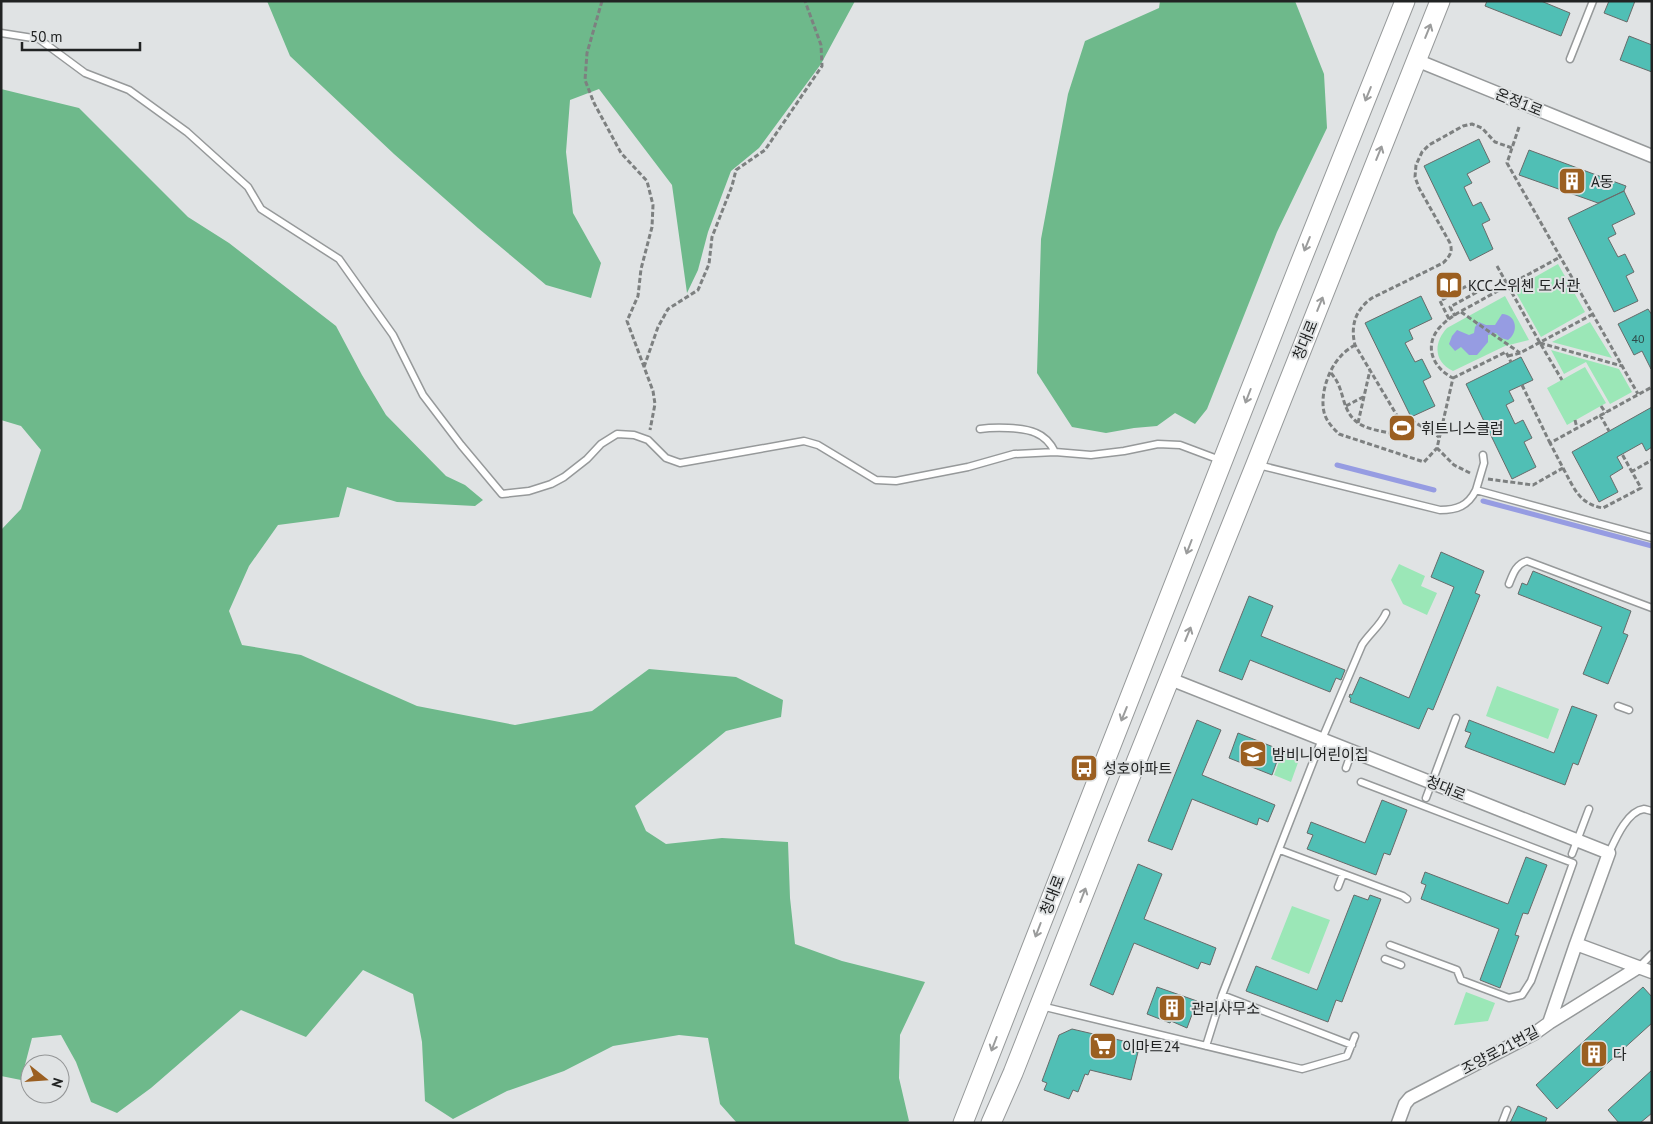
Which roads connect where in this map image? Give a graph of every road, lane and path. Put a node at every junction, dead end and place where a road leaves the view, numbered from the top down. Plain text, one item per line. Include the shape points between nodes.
1 (602, 1) edge
2 (805, 1) edge
3 (1405, 1) edge
4 (1440, 1) edge
5 (1593, 1) edge
6 (1, 33) edge
7 (1386, 48) junction
8 (1416, 60) junction
9 (1570, 60) dead end
10 (1519, 128) dead end
11 (1512, 148) junction
12 (1652, 156) edge
13 (1560, 257) junction
14 (1497, 266) dead end
15 (1508, 286) junction
16 (1461, 312) junction
17 (1593, 314) junction
18 (1454, 316) junction
19 (1450, 319) junction
20 (1540, 343) junction
21 (1355, 345) junction
22 (1520, 353) junction
23 (1508, 356) junction
24 (1511, 362) dead end
25 (1622, 366) junction
26 (644, 367) junction
27 (1370, 370) junction
28 (1331, 373) junction
29 (1453, 378) junction
30 (1562, 380) dead end
31 (1522, 385) dead end
32 (1652, 387) edge
33 (1638, 394) junction
34 (1364, 397) junction
35 (1346, 406) junction
36 (1601, 406) dead end
37 (1606, 413) junction
38 (1600, 415) junction
39 (1411, 420) dead end
40 (1575, 420) dead end
41 (1358, 423) junction
42 (1578, 428) junction
43 (980, 429) dead end
44 (1609, 431) dead end
45 (1439, 437) junction
46 (648, 440) junction
47 (1550, 443) junction
48 (1437, 448) junction
49 (1055, 452) junction
50 (1622, 454) dead end
51 (1483, 455) dead end
52 (1652, 460) edge
53 (1222, 461) junction
54 (1256, 464) junction
55 (1563, 468) junction
56 (1631, 472) junction
57 (1480, 478) junction
58 (1476, 490) junction
59 (1652, 538) edge
60 (1509, 584) dead end
61 (1652, 608) edge
62 (1386, 612) dead end
63 (1142, 669) junction
64 (1170, 679) junction
65 (1618, 706) dead end
66 (1629, 710) dead end
67 (1456, 718) dead end
68 (1322, 739) junction
69 (1352, 752) junction
70 (1346, 768) dead end
71 (1361, 782) dead end
72 (1432, 782) junction
73 (1426, 798) dead end
74 (1589, 809) dead end
75 (1652, 811) edge
76 (1577, 840) junction
77 (1280, 850) junction
78 (1609, 853) junction
79 (1572, 854) dead end
80 (1343, 874) junction
81 (1338, 887) dead end
82 (1406, 899) dead end
83 (1576, 944) junction
84 (1390, 945) dead end
85 (1652, 954) edge
86 (1385, 959) dead end
87 (1401, 965) dead end
88 (1639, 967) junction
89 (1652, 972) edge
90 (1222, 995) junction
91 (1012, 998) junction
92 (1040, 1006) junction
93 (1549, 1023) junction
94 (1356, 1036) dead end
95 (1352, 1045) junction
96 (1206, 1046) junction
97 (1507, 1110) dead end
98 (963, 1123) edge
99 (992, 1123) edge
100 (1398, 1123) edge
101 (1502, 1123) edge

1 - 26 path via 587,53 585,80 594,104 622,153 647,181 653,205 638,296 627,321
2 - 26 path via 821,45 822,66 765,150 736,170 712,237 709,264 698,290 668,309
3 - 7 street, 청대로
8 -> 4 street, 청대로
5 - 9 lane
6 - 46 lane via 39,39 85,73 129,90 187,132 248,187 261,209 339,259 393,335 423,395 502,494 551,484 616,434
7 - 8 street, 온정1로
7 -> 53 street, 청대로
8 - 12 street, 온정1로
54 -> 8 street, 청대로
10 - 11 path
11 - 13 path via 1506,164
11 - 21 path via 1495,142 1482,128 1472,124 1437,140 1422,152 1415,177 1452,250 1444,263 1364,304 1354,324
13 - 15 path
13 - 17 path
14 - 15 path
15 - 16 path
15 - 20 path
16 - 18 path
16 - 22 path
17 - 20 path
17 - 25 path
18 - 19 path
18 - 19 path via 1450,307 1477,292 1472,283 1440,301
19 - 29 path via 1433,337 1431,348 1438,368
20 - 22 path
20 - 25 path
20 - 30 path
21 - 27 path
21 - 28 path via 1340,357
22 - 23 path
23 - 24 path
23 - 29 path via 1506,352
25 - 33 path
26 - 46 path via 655,404
27 - 34 path
27 - 41 path via 1399,419 1394,434
28 - 35 path via 1338,381
28 - 48 path via 1323,398 1324,412 1339,434 1424,462
29 - 45 path
31 - 47 path
32 - 33 path
33 - 37 path
34 - 35 path
34 - 41 path
35 - 41 path
36 - 37 path
37 - 38 path
38 - 42 path
38 - 44 path
39 - 45 path
40 - 42 path
42 - 47 path
43 - 49 lane via 1036,433 1050,443
45 - 48 path
46 - 49 lane via 666,458 680,463 804,441 818,445 876,480 896,481 1014,454
47 - 55 path
48 - 57 path via 1454,465
49 - 53 lane via 1091,455 1158,444 1180,445
50 - 56 path
51 - 57 lane
52 - 56 path
53 -> 63 street, 청대로
54 - 58 lane via 1440,510 1457,509 1466,504
64 -> 54 street, 청대로
55 - 56 path via 1586,503 1604,508 1641,488
55 - 57 path via 1533,486
57 - 58 lane
58 - 59 lane
60 - 61 lane via 1517,567 1526,561
62 - 68 lane via 1362,646
63 - 64 street, 청대로
63 -> 91 street, 청대로
64 - 68 street, 청대로
92 -> 64 street, 청대로
65 - 66 lane
67 - 72 lane
68 - 69 street, 청대로
68 - 77 lane
69 - 70 lane
69 - 72 street, 청대로
71 - 84 lane via 1573,863 1531,981 1522,995 1501,996 1461,980 1457,970
72 - 73 lane
72 - 76 street, 청대로
74 - 76 lane
75 - 78 lane via 1644,809 1633,814 1617,834
76 - 78 street, 청대로
76 - 79 lane
77 - 80 lane
77 - 90 lane
78 - 83 street, 조양로21번길
80 - 81 lane
80 - 82 lane
83 - 88 street
83 - 93 street, 조양로21번길
85 - 88 lane
86 - 87 lane
88 - 89 street
88 - 93 street
90 - 95 lane
90 - 96 lane
91 - 92 street
91 -> 98 street, 청대로
92 - 96 lane
92 - 99 street, 청대로
93 - 100 street, 조양로21번길 via 1410,1098
94 - 95 lane
95 - 96 lane via 1347,1056 1302,1069
97 - 101 lane

